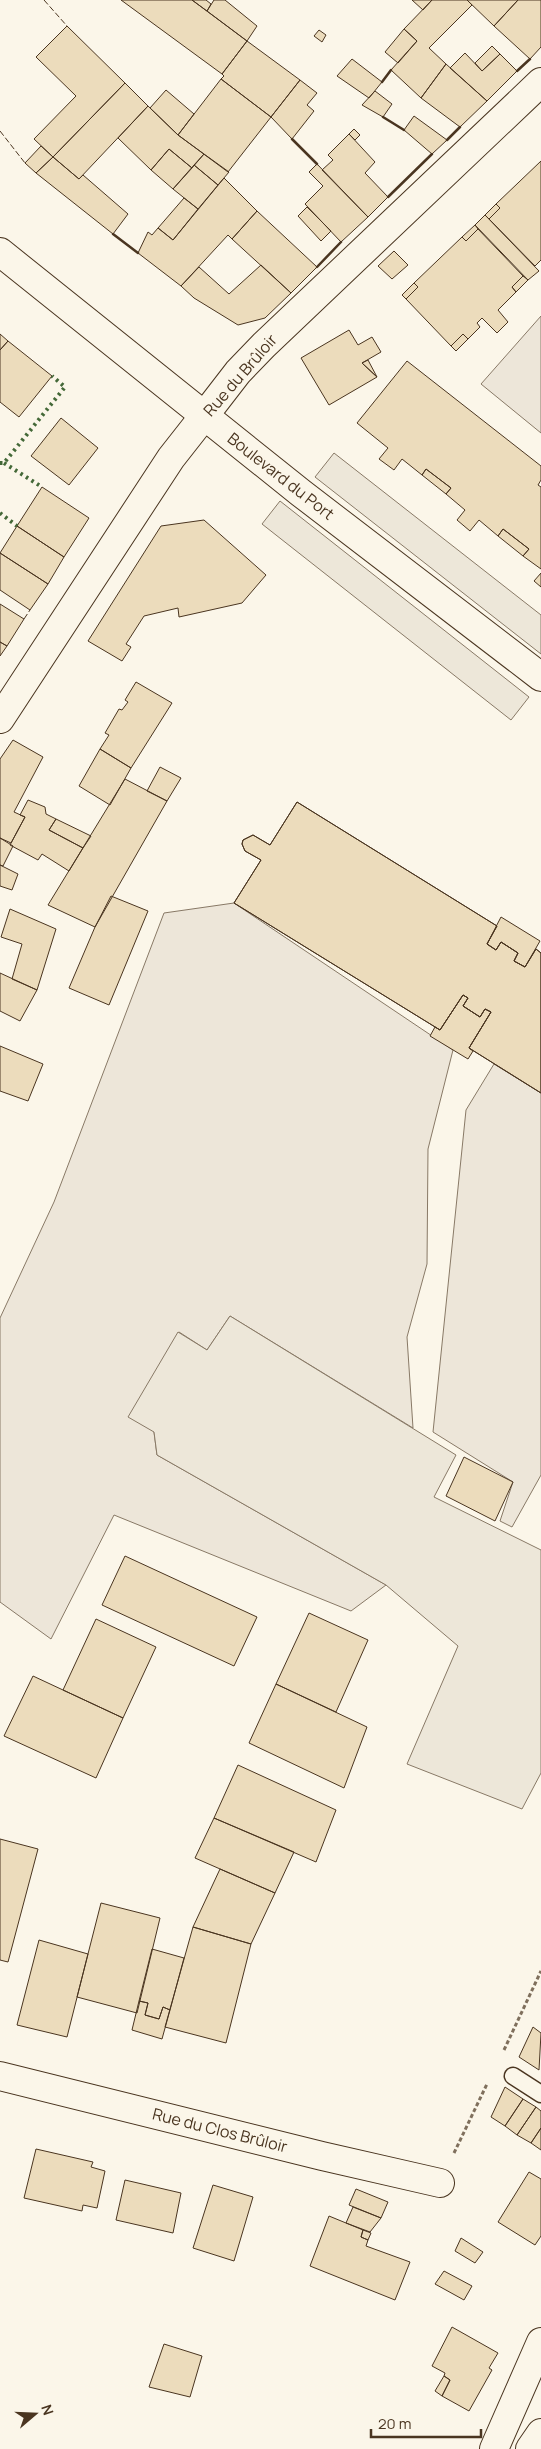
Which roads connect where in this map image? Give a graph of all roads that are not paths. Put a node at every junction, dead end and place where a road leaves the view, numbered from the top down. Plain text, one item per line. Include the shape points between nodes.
1 (541, 82) edge
2 (0, 252) edge
3 (204, 416) junction
4 (541, 677) edge
5 (0, 719) edge
6 (0, 2076) edge
7 (513, 2076) dead end
8 (541, 2094) edge
9 (440, 2183) dead end
10 (541, 2342) edge
11 (541, 2433) edge
12 (494, 2449) edge
13 (530, 2449) edge

1 - 3 street, Rue du Brûloir via 264,345
2 - 3 street, Boulevard du Port
3 - 4 street, Boulevard du Port
3 - 5 street, Rue du Brûloir via 166,465
6 - 9 street, Rue du Clos Brûloir
7 - 8 lane
10 - 12 street
11 - 13 street

